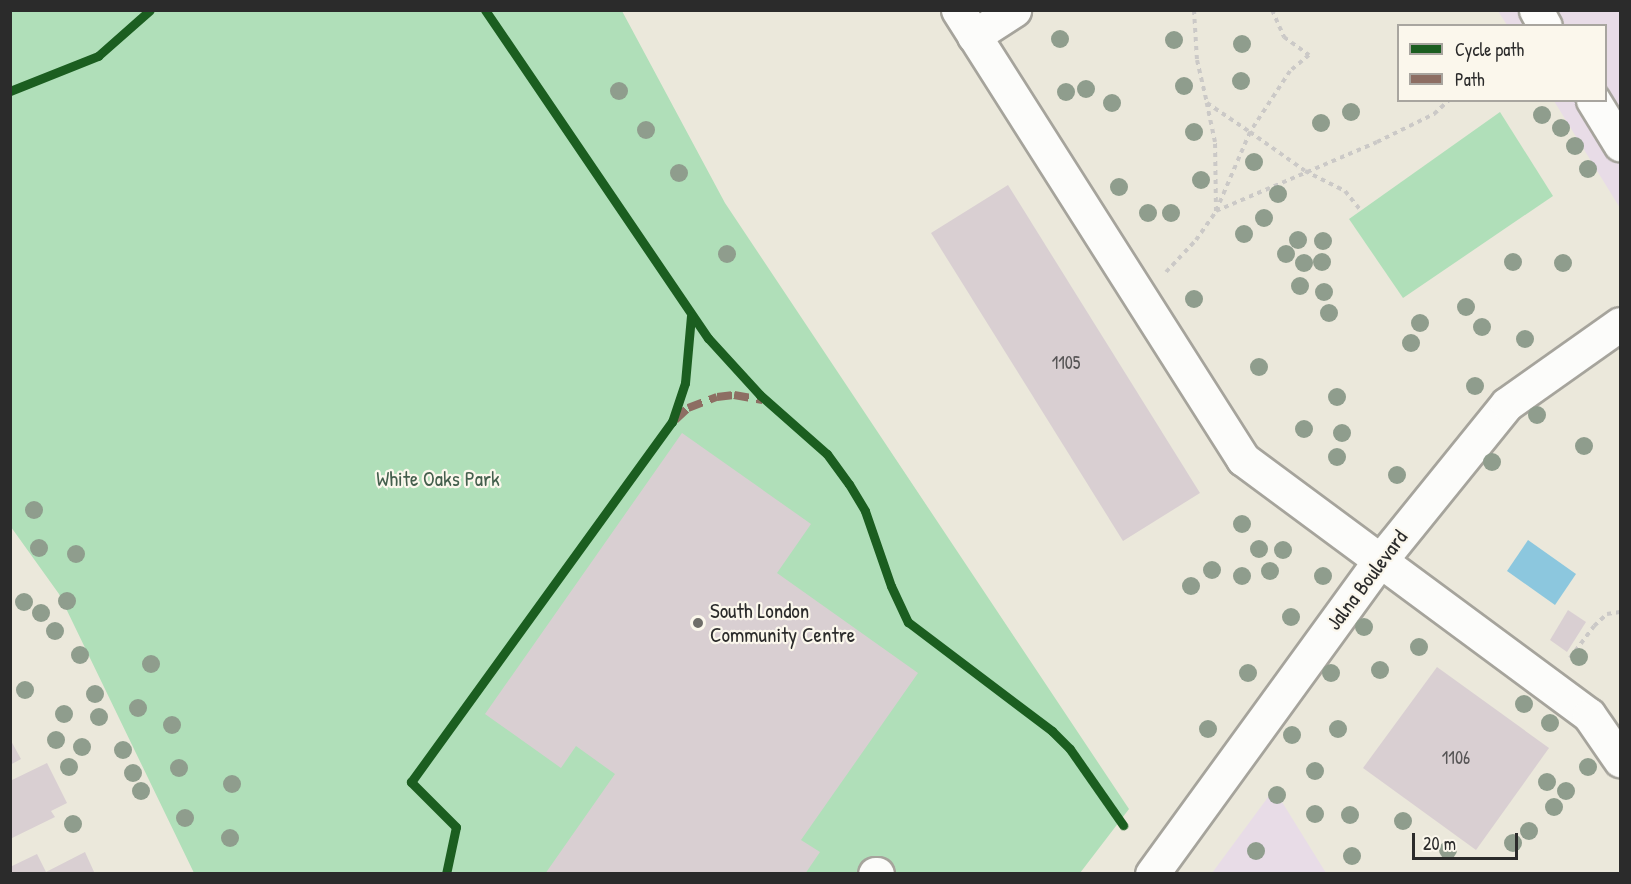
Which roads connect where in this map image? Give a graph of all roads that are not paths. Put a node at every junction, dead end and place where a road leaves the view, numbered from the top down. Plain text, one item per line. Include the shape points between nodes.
1 (1014, 10) edge
2 (1536, 10) edge
3 (966, 23) edge
4 (1544, 24) edge
5 (1594, 102) edge
6 (1619, 140) edge
7 (1620, 324) edge
8 (1379, 562) junction
9 (1620, 760) edge
10 (1152, 873) edge

1 - 3 street
2 - 4 street
3 - 8 street via 1243,459
5 - 6 street
7 - 8 street, Jalna Boulevard via 1507,404
8 - 9 street via 1589,715
8 - 10 street, Jalna Boulevard

